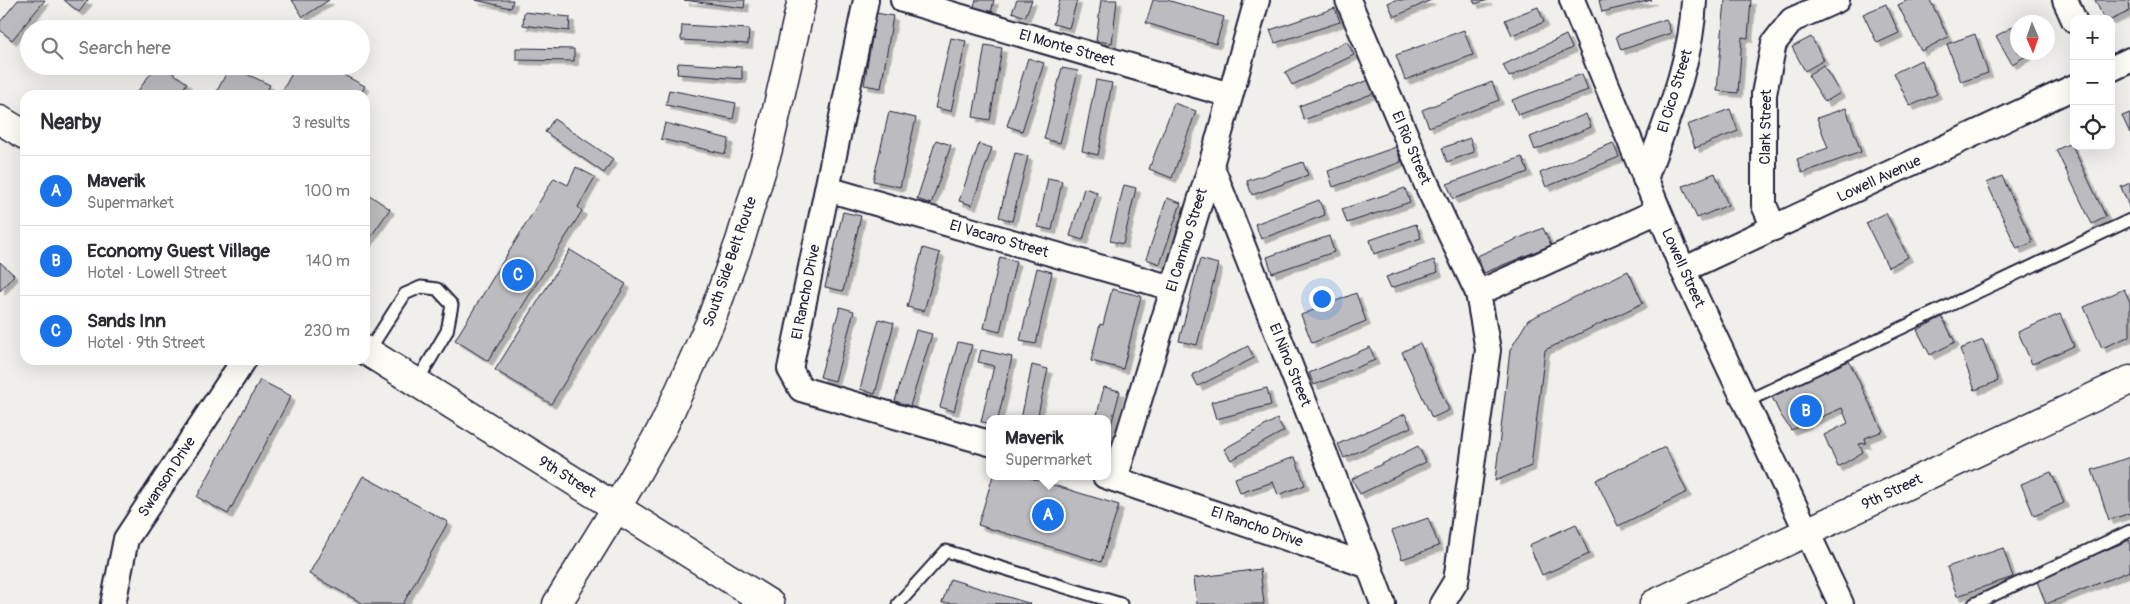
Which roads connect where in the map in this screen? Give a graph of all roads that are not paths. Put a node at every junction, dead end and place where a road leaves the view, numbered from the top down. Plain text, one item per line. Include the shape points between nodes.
1 (802, 0) edge
2 (866, 0) edge
3 (904, 0) edge
4 (1257, 0) edge
5 (1348, 0) edge
6 (1572, 0) edge
7 (1694, 0) edge
8 (1837, 0) edge
9 (2065, 0) edge
10 (2072, 15) edge
11 (2130, 60) edge
12 (2115, 67) edge
13 (2070, 89) edge
14 (1230, 95) junction
15 (0, 120) edge
16 (20, 132) edge
17 (1211, 165) junction
18 (1645, 179) junction
19 (827, 189) junction
20 (1658, 211) junction
21 (2130, 220) edge
22 (1774, 228) junction
23 (1683, 270) junction
24 (1172, 288) junction
25 (1478, 293) junction
26 (370, 345) edge
27 (370, 354) edge
28 (241, 365) edge
29 (2130, 380) edge
30 (416, 384) junction
31 (1745, 402) junction
32 (986, 442) edge
33 (1111, 475) edge
34 (1111, 478) edge
35 (617, 508) junction
36 (2130, 531) edge
37 (1807, 532) junction
38 (1369, 566) junction
39 (113, 604) edge
40 (557, 604) edge
41 (770, 604) edge
42 (898, 604) edge
43 (1121, 604) edge
44 (1383, 604) edge
45 (1442, 604) edge
46 (1654, 604) edge
47 (1841, 604) edge
48 (1974, 604) edge

1 - 35 main road, South Side Belt Route via 768,149 740,242 710,323 664,425
2 - 19 street, El Rancho Drive
3 - 14 street, El Monte Street
4 - 14 street, El Camino Street
5 - 25 street, El Rio Street via 1427,185
6 - 18 street, Lowell Street
7 - 18 street, El Cico Street via 1693,29 1674,100
8 - 22 street, Clark Street via 1792,20 1774,44 1764,94 1764,204
9 - 10 street
11 - 12 street
13 - 22 street, Lowell Avenue
14 - 17 street, El Camino Street
15 - 16 main road
17 - 24 street, El Camino Street
17 - 38 street, El Nino Street
18 - 20 street, Lowell Street
19 - 24 street, El Vacaro Street
19 - 32 street, El Rancho Drive via 790,369 801,389
20 - 23 street, Lowell Street
20 - 25 street
21 - 31 lane
22 - 23 street, Lowell Avenue
23 - 31 street, Lowell Street
24 - 33 street, El Camino Street
25 - 45 street, El Rio Street via 1488,350 1456,581
26 - 30 lane via 405,294 421,287 436,289 452,305 447,331
27 - 30 main road, 9th Street
28 - 39 street, Swanson Drive via 126,539
29 - 37 main road, 9th Street
30 - 35 main road, 9th Street
31 - 37 street, Lowell Street
34 - 38 street, El Rancho Drive
35 - 40 main road, South Side Belt Route
35 - 41 main road, 9th Street
36 - 48 lane
37 - 46 main road, 9th Street
37 - 47 street, Lowell Street
38 - 44 street
42 - 43 lane via 946,551

